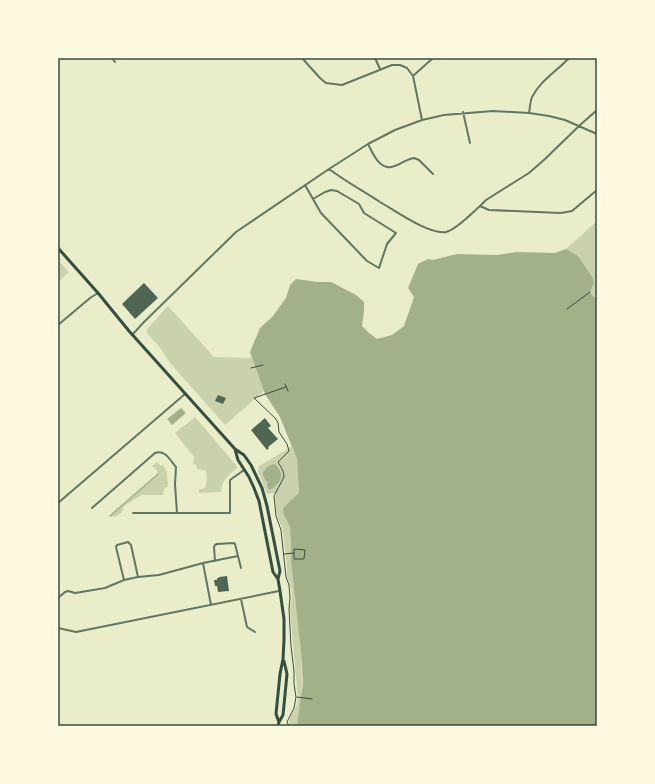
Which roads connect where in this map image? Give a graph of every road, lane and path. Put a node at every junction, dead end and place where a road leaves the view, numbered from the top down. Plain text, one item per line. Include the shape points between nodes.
1 (112, 58) edge
2 (302, 58) edge
3 (375, 58) edge
4 (433, 58) edge
5 (569, 58) edge
6 (115, 62) dead end
7 (380, 69) junction
8 (413, 76) junction
9 (597, 110) edge
10 (463, 112) junction
11 (529, 112) junction
12 (422, 120) junction
13 (579, 126) junction
14 (597, 134) edge
15 (470, 142) dead end
16 (368, 144) junction
17 (329, 169) junction
18 (433, 174) dead end
19 (305, 185) junction
20 (597, 190) edge
21 (313, 199) junction
22 (480, 206) junction
23 (58, 248) edge
24 (590, 292) dead end
25 (98, 293) junction
26 (567, 309) dead end
27 (58, 326) edge
28 (132, 335) junction
29 (263, 365) dead end
30 (251, 368) dead end
31 (285, 384) dead end
32 (286, 387) junction
33 (288, 391) dead end
34 (185, 394) junction
35 (235, 450) junction
36 (245, 469) junction
37 (58, 503) edge
38 (92, 508) dead end
39 (133, 513) dead end
40 (177, 513) junction
41 (294, 553) junction
42 (283, 554) junction
43 (238, 556) junction
44 (215, 561) junction
45 (203, 563) junction
46 (241, 568) dead end
47 (138, 577) junction
48 (278, 579) junction
49 (124, 580) junction
50 (280, 591) junction
51 (58, 598) edge
52 (241, 599) junction
53 (211, 605) junction
54 (58, 628) edge
55 (255, 632) dead end
56 (283, 659) junction
57 (296, 697) junction
58 (312, 699) dead end
59 (278, 724) edge
60 (289, 726) edge

1 - 6 street
2 - 7 street via 326,83 342,85
3 - 7 street
4 - 8 street
5 - 11 street via 539,88 532,98
7 - 8 street via 400,65 407,68
8 - 12 street
9 - 13 street
10 - 11 street
10 - 12 street
10 - 15 street
11 - 13 street via 565,120
12 - 16 street
13 - 14 street
13 - 22 street via 540,164
16 - 17 street
16 - 18 street via 378,161 386,167 414,158
17 - 19 street
17 - 22 street via 415,223 433,230 448,232
19 - 21 street
19 - 28 street via 236,232
20 - 22 street via 572,211 561,213 489,210
21 - 21 street via 321,213 362,256 379,268 387,244 396,233 364,213 359,204 337,190 325,192
23 - 25 main road
24 - 26 path
25 - 27 street
25 - 28 main road
28 - 34 main road
29 - 30 path
31 - 32 path
32 - 33 path
32 - 42 path via 254,398 276,419 289,451 278,462 284,477 274,496
34 - 35 main road
34 - 37 street
35 - 36 main road via 238,460
35 - 48 main road via 244,455 262,488 280,571
36 - 40 street via 230,480 230,513
36 - 48 main road via 259,501 273,572
38 - 40 street via 159,451 164,452 176,467
39 - 40 street
41 - 41 path via 294,559 304,559 305,550 294,549
41 - 42 path
42 - 57 path via 289,585
43 - 44 street
43 - 44 street via 234,543 217,544 214,547
43 - 46 street
44 - 45 street
45 - 47 street via 159,575
45 - 53 street
47 - 49 street
47 - 49 street via 131,545 128,542 117,545 116,548
48 - 50 main road
49 - 51 street via 106,588 75,593 68,591
50 - 52 street
50 - 56 main road via 284,619
52 - 53 street
52 - 55 street via 247,627
53 - 54 street via 76,632
56 - 59 main road via 276,714
56 - 59 main road via 287,674 283,715
57 - 58 path
57 - 60 path via 287,722

